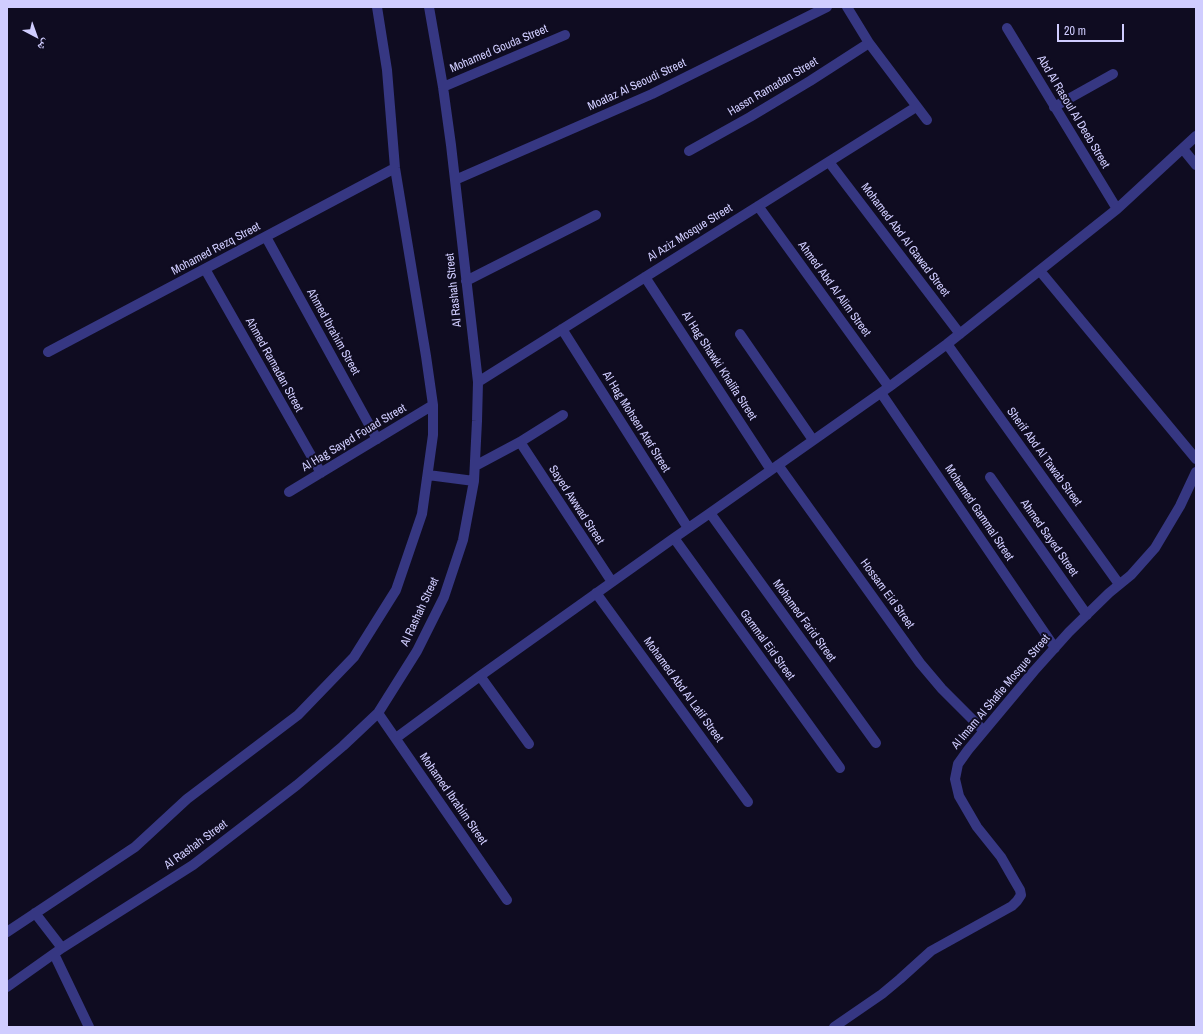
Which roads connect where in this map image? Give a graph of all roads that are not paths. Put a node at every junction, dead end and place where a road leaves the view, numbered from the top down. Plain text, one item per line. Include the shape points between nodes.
1 (377, 7) edge
2 (429, 7) edge
3 (827, 7) edge
4 (847, 7) edge
5 (1007, 28) dead end
6 (565, 35) dead end
7 (869, 43) junction
8 (1113, 74) dead end
9 (443, 87) junction
10 (916, 107) junction
11 (1054, 107) junction
12 (926, 120) dead end
13 (1196, 136) edge
14 (1183, 148) junction
15 (689, 152) dead end
16 (829, 162) junction
17 (1196, 165) edge
18 (395, 168) junction
19 (455, 180) junction
20 (758, 206) junction
21 (1117, 209) junction
22 (596, 215) dead end
23 (266, 237) junction
24 (205, 269) junction
25 (1040, 271) junction
26 (645, 277) junction
27 (466, 281) junction
28 (562, 329) junction
29 (740, 334) dead end
30 (960, 334) junction
31 (947, 344) junction
32 (48, 352) dead end
33 (478, 382) junction
34 (890, 387) junction
35 (881, 393) junction
36 (433, 405) junction
37 (563, 416) dead end
38 (377, 439) junction
39 (814, 440) junction
40 (520, 442) junction
41 (1196, 459) edge
42 (475, 466) junction
43 (774, 467) junction
44 (1196, 472) edge
45 (321, 473) junction
46 (428, 475) junction
47 (990, 477) dead end
48 (470, 480) junction
49 (289, 492) dead end
50 (710, 513) junction
51 (688, 528) junction
52 (674, 538) junction
53 (612, 582) junction
54 (1119, 584) junction
55 (596, 593) junction
56 (1087, 615) junction
57 (1055, 648) junction
58 (480, 676) junction
59 (378, 713) junction
60 (984, 731) junction
61 (396, 738) junction
62 (876, 743) dead end
63 (529, 744) dead end
64 (840, 768) dead end
65 (748, 802) dead end
66 (507, 900) dead end
67 (35, 913) junction
68 (7, 932) edge
69 (58, 951) junction
70 (7, 987) edge
71 (89, 1027) edge
72 (834, 1027) edge

1 - 18 street via 387,70
2 - 9 street, Al Rashah Street
3 - 19 street, Moataz Al Seoudi Street via 652,94
4 - 7 street
5 - 11 street, Abd Al Rasoul Al Deeb Street
6 - 9 street, Mohamed Gouda Street
7 - 10 street
7 - 15 street, Hassn Ramadan Street via 797,89
8 - 11 street
9 - 19 street, Al Rashah Street
10 - 12 street
10 - 16 street, Al Aziz Mosque Street
11 - 21 street, Abd Al Rasoul Al Deeb Street
13 - 14 street
14 - 17 street
14 - 21 street
16 - 20 street, Al Aziz Mosque Street
16 - 30 street, Mohamed Abd Al Gawad Street
18 - 23 street, Mohamed Rezq Street
18 - 36 street
19 - 27 street, Al Rashah Street
20 - 26 street, Al Aziz Mosque Street
20 - 34 street, Ahmed Abd Al Alim Street
21 - 25 street
22 - 27 street
23 - 24 street, Mohamed Rezq Street
23 - 38 street, Ahmed Ibrahim Street
24 - 32 street, Mohamed Rezq Street
24 - 45 street, Ahmed Ramadan Street
25 - 30 street
25 - 41 street
26 - 28 street, Al Aziz Mosque Street
26 - 43 street, Al Hag Shawki Khalifa Street
27 - 33 street, Al Rashah Street
28 - 33 street, Al Aziz Mosque Street
28 - 51 street, Al Hag Mohsen Atef Street
29 - 39 street
30 - 31 street
31 - 34 street
31 - 54 street, Sherif Abd Al Tawab Street
33 - 42 street, Al Rashah Street
34 - 35 street
35 - 39 street
35 - 57 street, Mohamed Gammal Street
36 - 38 street, Al Hag Sayed Fouad Street
36 - 46 street via 433,435
37 - 40 street
38 - 45 street, Al Hag Sayed Fouad Street
39 - 43 street
40 - 42 street
40 - 53 street, Sayed Awwad Street
42 - 48 street, Al Rashah Street
43 - 50 street
43 - 60 street, Hossam Eid Street via 920,663
44 - 54 street, Al Imam Al Shafie Mosque Street via 1180,506 1155,548 1131,575
45 - 49 street, Al Hag Sayed Fouad Street
46 - 48 street
46 - 67 street via 422,514 396,590 354,657 298,715 187,799 135,847
47 - 56 street, Ahmed Sayed Street
48 - 59 street, Al Rashah Street via 463,540 444,597 417,651
50 - 51 street
50 - 62 street, Mohamed Farid Street
51 - 52 street
52 - 53 street
52 - 64 street, Gammal Eid Street
53 - 55 street
54 - 56 street, Al Imam Al Shafie Mosque Street
55 - 58 street
55 - 65 street, Mohamed Abd Al Latif Street
56 - 57 street, Al Imam Al Shafie Mosque Street
57 - 60 street, Al Imam Al Shafie Mosque Street
58 - 61 street
58 - 63 street
59 - 61 street, Mohamed Ibrahim Street
59 - 69 street, Al Rashah Street via 297,785 193,865
60 - 72 street, Al Imam Al Shafie Mosque Street via 958,764 955,779 959,796 977,827 1001,857 1020,890 1018,901 930,951 882,994
61 - 66 street, Mohamed Ibrahim Street
67 - 68 street
67 - 69 street
69 - 70 street, Al Rashah Street
69 - 71 street

